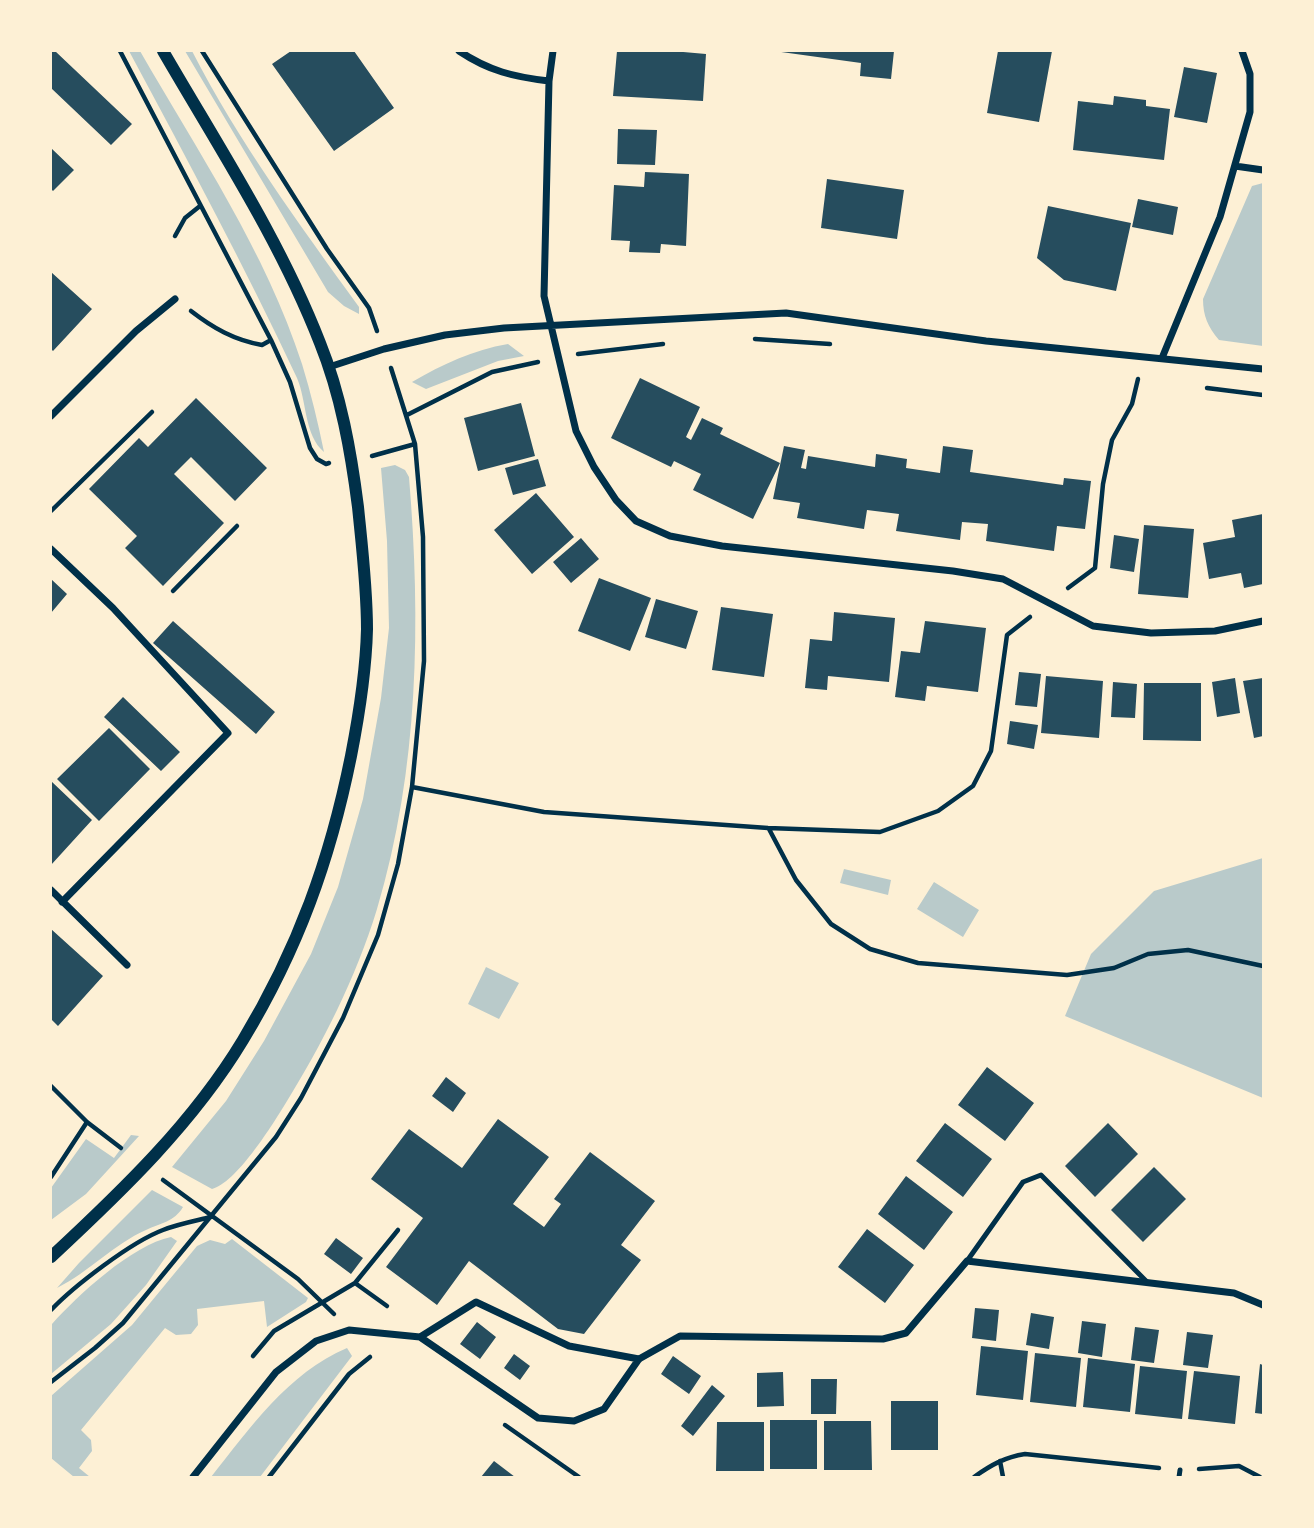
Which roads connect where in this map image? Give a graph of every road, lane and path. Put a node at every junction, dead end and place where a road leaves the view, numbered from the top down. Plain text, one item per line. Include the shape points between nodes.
1 (120, 51) edge
2 (163, 51) edge
3 (460, 51) edge
4 (553, 51) edge
5 (1241, 51) edge
6 (549, 81) junction
7 (1236, 166) junction
8 (1263, 170) edge
9 (200, 206) junction
10 (175, 236) dead end
11 (175, 299) joint
12 (551, 325) junction
13 (751, 339) dead end
14 (271, 340) junction
15 (673, 343) dead end
16 (841, 344) dead end
17 (559, 357) junction
18 (1162, 358) junction
19 (329, 367) junction
20 (1263, 369) edge
21 (1127, 378) dead end
22 (1194, 386) dead end
23 (1263, 396) edge
24 (152, 412) dead end
25 (407, 415) dead end
26 (51, 416) edge
27 (415, 444) dead end
28 (380, 455) dead end
29 (326, 464) dead end
30 (51, 511) edge
31 (237, 526) dead end
32 (51, 549) edge
33 (173, 590) dead end
34 (1049, 603) junction
35 (1263, 621) edge
36 (412, 787) dead end
37 (768, 828) junction
38 (51, 890) edge
39 (62, 902) junction
40 (127, 965) dead end
41 (1263, 966) edge
42 (51, 1086) edge
43 (87, 1122) junction
44 (121, 1148) dead end
45 (51, 1177) edge
46 (163, 1180) dead end
47 (213, 1216) junction
48 (398, 1230) dead end
49 (51, 1257) edge
50 (967, 1261) junction
51 (355, 1283) junction
52 (1148, 1283) junction
53 (1263, 1305) edge
54 (387, 1306) dead end
55 (51, 1310) edge
56 (420, 1337) junction
57 (253, 1356) dead end
58 (370, 1357) dead end
59 (639, 1359) junction
60 (51, 1382) edge
61 (1000, 1461) junction
62 (1179, 1474) edge
63 (193, 1477) edge
64 (269, 1477) edge
65 (974, 1477) edge
66 (1003, 1477) edge
67 (1260, 1477) edge

1 - 9 path
2 - 19 street via 262,222
3 - 6 street via 516,78
4 - 6 street
5 - 7 street via 1250,74 1250,112
6 - 12 street via 544,296
7 - 8 street
7 - 18 street
9 - 10 path via 185,218
9 - 14 path
11 - 14 path via 214,329 245,342 262,345
11 - 26 street
12 - 17 street
12 - 18 street via 786,313 986,341
12 - 19 street via 445,335
13 - 16 path
14 - 29 path via 290,382 310,448
15 - 17 path
17 - 25 path via 492,372
17 - 34 street via 576,431 594,467 636,521 670,537 722,546 1003,579
18 - 20 street
19 - 49 street via 352,459 367,629 360,710 341,805 317,889 278,978 242,1042 191,1115 115,1198
21 - 34 path via 1138,379 1132,404 1112,440 1095,568
22 - 23 path
24 - 30 path
27 - 28 path
31 - 33 path
32 - 39 street via 113,608 228,733
34 - 35 street via 1093,626 1151,633 1215,631
34 - 37 path via 1007,635 991,751 973,786 938,811 880,832
36 - 37 path via 544,812
37 - 41 path via 796,880 831,925 870,949 918,963 1067,975 1114,968 1148,954 1188,950
38 - 39 street
39 - 40 street
42 - 43 path
43 - 44 path
43 - 45 path
46 - 47 path
47 - 55 path via 136,1243
47 - 60 path via 123,1323
48 - 51 path
50 - 52 street
50 - 52 lane via 1023,1182 1041,1175
50 - 59 street via 906,1333 883,1339 680,1336
51 - 54 path
51 - 57 path via 274,1331
52 - 53 street via 1234,1293
56 - 59 street via 477,1302 569,1346
56 - 59 street via 538,1418 574,1421 604,1409
56 - 63 street via 349,1330 316,1341 276,1372
58 - 64 path via 349,1374
61 - 62 path via 1025,1454
61 - 65 path
61 - 66 path
62 - 67 path via 1239,1466

